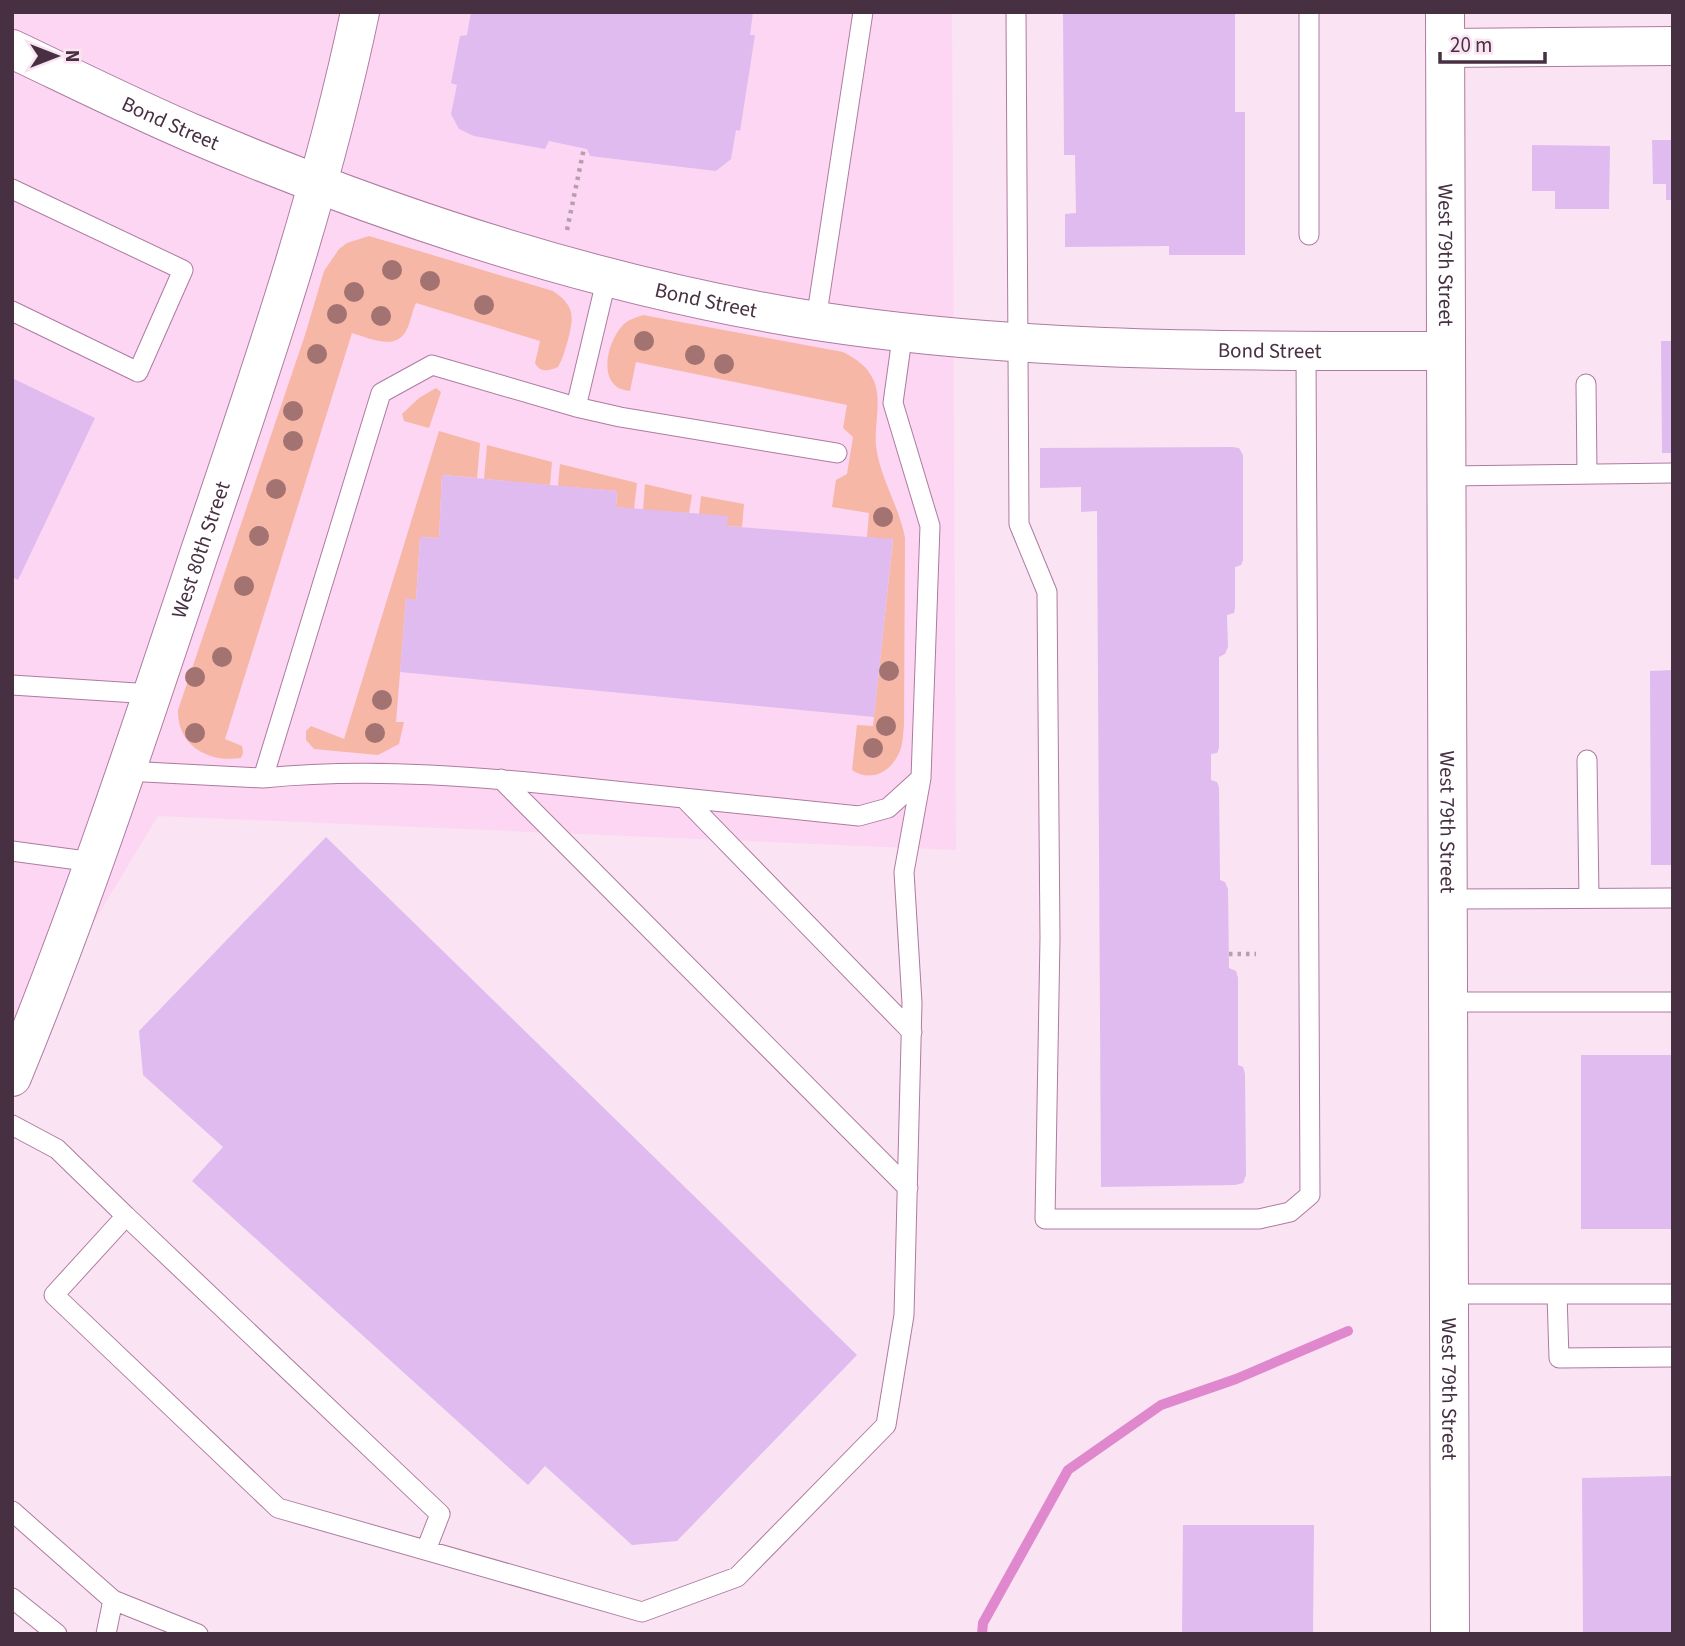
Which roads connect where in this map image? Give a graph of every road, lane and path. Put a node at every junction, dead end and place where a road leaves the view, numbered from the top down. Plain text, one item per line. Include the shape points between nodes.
1 (360, 12) edge
2 (863, 12) edge
3 (1016, 12) edge
4 (1308, 12) edge
5 (1445, 30) edge
6 (1673, 46) edge
7 (12, 49) edge
8 (584, 148) dead end
9 (318, 184) junction
10 (12, 188) edge
11 (1308, 235) dead end
12 (558, 264) junction
13 (607, 277) junction
14 (12, 311) edge
15 (816, 320) junction
16 (903, 331) junction
17 (1017, 342) junction
18 (1306, 351) junction
19 (1444, 351) junction
20 (1586, 384) dead end
21 (576, 407) junction
22 (837, 453) dead end
23 (1673, 473) edge
24 (1587, 474) junction
25 (1445, 476) junction
26 (12, 684) edge
27 (152, 694) junction
28 (1587, 760) dead end
29 (125, 771) junction
30 (263, 778) junction
31 (921, 778) junction
32 (501, 779) junction
33 (684, 798) junction
34 (12, 850) edge
35 (93, 862) junction
36 (1589, 898) junction
37 (1673, 898) edge
38 (1447, 899) junction
39 (1229, 954) dead end
40 (1256, 954) dead end
41 (1447, 1003) junction
42 (1673, 1003) edge
43 (912, 1032) junction
44 (12, 1077) edge
45 (12, 1125) edge
46 (908, 1188) junction
47 (126, 1216) junction
48 (1449, 1294) junction
49 (1558, 1294) junction
50 (1673, 1294) edge
51 (1673, 1357) edge
52 (12, 1511) edge
53 (426, 1550) junction
54 (12, 1598) edge
55 (113, 1600) junction
56 (57, 1634) edge
57 (106, 1634) edge
58 (198, 1634) edge
59 (1450, 1634) edge

1 - 9 street, West 80th Street
2 - 15 lane
3 - 17 lane
4 - 11 lane
5 - 6 street
5 - 19 street, West 79th Street
7 - 9 street, Bond Street via 192,133
8 - 12 path
9 - 12 street, Bond Street via 516,254
9 - 27 street, West 80th Street via 290,285
10 - 14 lane via 183,270 138,372
12 - 13 street, Bond Street
13 - 15 street, Bond Street
13 - 21 lane
15 - 16 street, Bond Street
16 - 17 street, Bond Street
16 - 31 lane via 892,403 930,526
17 - 18 street, Bond Street
17 - 18 lane via 1018,524 1047,592 1050,939 1045,1219 1259,1219 1290,1212 1310,1195
18 - 19 street, Bond Street
19 - 25 street, West 79th Street
20 - 24 lane
21 - 22 lane
21 - 30 lane via 432,365 381,393
23 - 24 lane
24 - 25 lane
25 - 38 street, West 79th Street
26 - 27 lane
27 - 29 street, West 80th Street
28 - 36 lane
29 - 30 lane
29 - 35 street, West 80th Street
30 - 32 lane via 375,772
31 - 33 lane via 888,808 859,816
31 - 43 lane via 904,872
32 - 33 lane
32 - 46 lane
33 - 43 lane
34 - 35 lane
35 - 44 street, West 80th Street
36 - 37 lane
36 - 38 lane
38 - 41 street, West 79th Street
39 - 40 path
41 - 42 lane
41 - 48 street, West 79th Street
43 - 46 lane
45 - 47 lane via 57,1149
46 - 53 lane via 904,1315 886,1425 737,1577 642,1612
47 - 53 lane via 440,1514
47 - 53 lane via 54,1295 278,1508
48 - 49 lane
48 - 59 street, West 79th Street
49 - 50 lane
49 - 51 lane via 1559,1358
52 - 55 lane
54 - 56 lane
55 - 57 lane
55 - 58 lane

